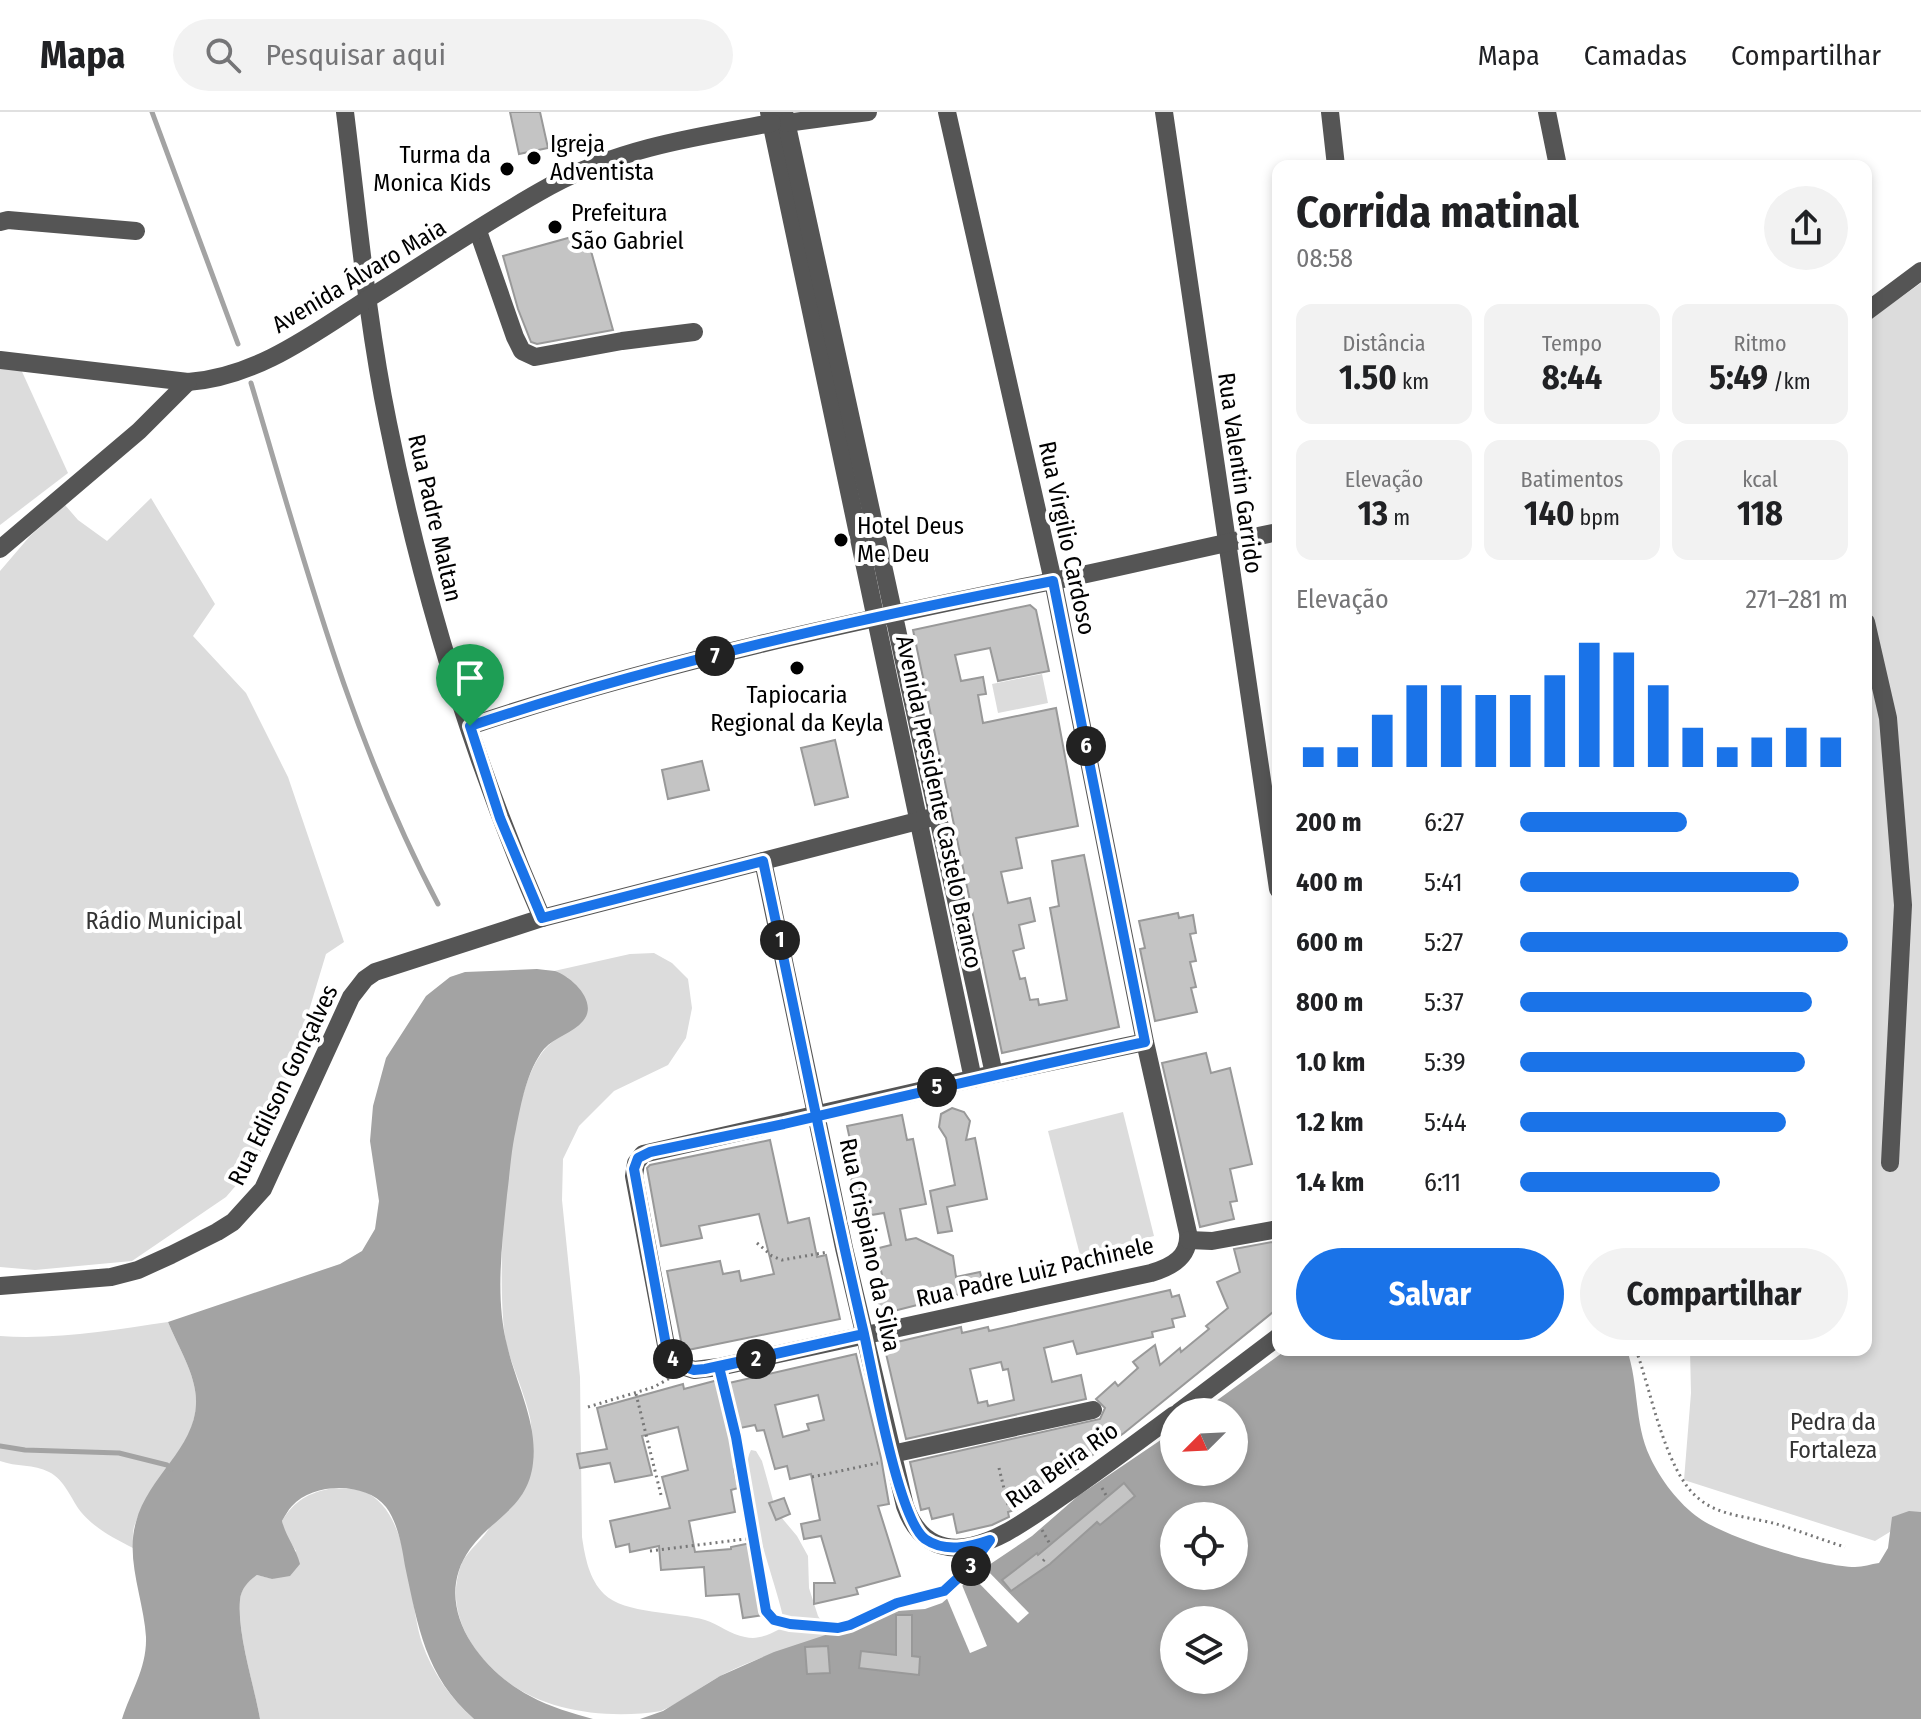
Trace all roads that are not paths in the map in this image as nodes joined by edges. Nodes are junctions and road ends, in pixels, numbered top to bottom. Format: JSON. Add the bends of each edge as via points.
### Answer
{"nodes":[{"id":1,"x":345,"y":112,"type":"edge"},
{"id":2,"x":868,"y":112,"type":"edge"},
{"id":3,"x":947,"y":112,"type":"edge"},
{"id":4,"x":1164,"y":112,"type":"edge"},
{"id":5,"x":1330,"y":112,"type":"edge"},
{"id":6,"x":1547,"y":112,"type":"edge"},
{"id":7,"x":778,"y":117,"type":"edge"},
{"id":8,"x":1335,"y":160,"type":"edge"},
{"id":9,"x":1557,"y":160,"type":"edge"},
{"id":10,"x":0,"y":222,"type":"edge"},
{"id":11,"x":136,"y":231,"type":"dead end"},
{"id":12,"x":478,"y":231,"type":"junction"},
{"id":13,"x":1921,"y":271,"type":"edge"},
{"id":14,"x":367,"y":299,"type":"junction"},
{"id":15,"x":1872,"y":308,"type":"edge"},
{"id":16,"x":694,"y":332,"type":"dead end"},
{"id":17,"x":0,"y":360,"type":"edge"},
{"id":18,"x":188,"y":382,"type":"junction"},
{"id":19,"x":1272,"y":533,"type":"edge"},
{"id":20,"x":1226,"y":543,"type":"junction"},
{"id":21,"x":0,"y":549,"type":"edge"},
{"id":22,"x":1053,"y":581,"type":"junction"},
{"id":23,"x":884,"y":615,"type":"junction"},
{"id":24,"x":1872,"y":648,"type":"edge"},
{"id":25,"x":470,"y":726,"type":"junction"},
{"id":26,"x":937,"y":816,"type":"junction"},
{"id":27,"x":918,"y":821,"type":"junction"},
{"id":28,"x":1272,"y":849,"type":"edge"},
{"id":29,"x":763,"y":861,"type":"junction"},
{"id":30,"x":542,"y":918,"type":"junction"},
{"id":31,"x":1145,"y":1042,"type":"junction"},
{"id":32,"x":994,"y":1074,"type":"junction"},
{"id":33,"x":973,"y":1079,"type":"junction"},
{"id":34,"x":817,"y":1115,"type":"junction"},
{"id":35,"x":1890,"y":1163,"type":"dead end"},
{"id":36,"x":1272,"y":1230,"type":"edge"},
{"id":37,"x":1186,"y":1248,"type":"junction"},
{"id":38,"x":0,"y":1286,"type":"edge"},
{"id":39,"x":864,"y":1334,"type":"junction"},
{"id":40,"x":1272,"y":1342,"type":"edge"},
{"id":41,"x":1197,"y":1398,"type":"edge"},
{"id":42,"x":1093,"y":1410,"type":"dead end"},
{"id":43,"x":1160,"y":1426,"type":"edge"},
{"id":44,"x":893,"y":1457,"type":"junction"},
{"id":45,"x":972,"y":1546,"type":"joint"}],
"edges":[{"from":1,"to":14,"type":"street","name":"Rua Padre Maltan"},
{"from":2,"to":7,"type":"street","name":"Avenida Álvaro Maia"},
{"from":3,"to":22,"type":"street","name":"Rua Virgilio Cardoso"},
{"from":4,"to":20,"type":"street","name":"Rua Valentin Garrido"},
{"from":5,"to":8,"type":"street"},
{"from":6,"to":9,"type":"street"},
{"from":7,"to":12,"type":"street","name":"Avenida Álvaro Maia","via":[[633,151],[553,185]]},
{"from":7,"to":23,"type":"street","name":"Avenida Presidente Castelo Branco"},
{"from":10,"to":11,"type":"street"},
{"from":12,"to":14,"type":"street","name":"Avenida Álvaro Maia"},
{"from":12,"to":16,"type":"street","via":[[515,337],[529,356]]},
{"from":13,"to":15,"type":"street"},
{"from":14,"to":18,"type":"street","name":"Avenida Álvaro Maia","via":[[295,346],[238,372]]},
{"from":14,"to":25,"type":"street","name":"Rua Padre Maltan","via":[[414,544]]},
{"from":17,"to":18,"type":"street","name":"Avenida Álvaro Maia"},
{"from":18,"to":21,"type":"street","via":[[139,431]]},
{"from":19,"to":20,"type":"street"},
{"from":20,"to":22,"type":"street"},
{"from":20,"to":28,"type":"street","name":"Rua Valentin Garrido"},
{"from":22,"to":23,"type":"street"},
{"from":22,"to":31,"type":"street","name":"Rua Virgilio Cardoso"},
{"from":23,"to":25,"type":"street","via":[[661,669]]},
{"from":23,"to":26,"type":"street","name":"Avenida Presidente Castelo Branco"},
{"from":23,"to":27,"type":"street","name":"Avenida Presidente Castelo Branco"},
{"from":24,"to":35,"type":"street","via":[[1888,718],[1903,905]]},
{"from":25,"to":30,"type":"street","name":"Rua Padre Maltan","via":[[500,818]]},
{"from":26,"to":27,"type":"street","name":"Rua Edilson Gonçalves"},
{"from":26,"to":32,"type":"street","name":"Avenida Presidente Castelo Branco"},
{"from":27,"to":29,"type":"street","name":"Rua Edilson Gonçalves"},
{"from":27,"to":33,"type":"street","name":"Avenida Presidente Castelo Branco"},
{"from":29,"to":30,"type":"street","name":"Rua Edilson Gonçalves"},
{"from":29,"to":34,"type":"street","name":"Rua Crispiano da Silva"},
{"from":30,"to":38,"type":"street","name":"Rua Edilson Gonçalves","via":[[388,966],[365,979],[351,997],[263,1189],[233,1222],[124,1274]]},
{"from":31,"to":32,"type":"street"},
{"from":31,"to":37,"type":"street","name":"Rua Virgilio Cardoso"},
{"from":32,"to":33,"type":"street"},
{"from":33,"to":34,"type":"street"},
{"from":34,"to":39,"type":"street","name":"Rua Crispiano da Silva"},
{"from":34,"to":39,"type":"street","name":"Rua Padre Luiz Pachinele","via":[[638,1158],[634,1176],[666,1345],[676,1364],[694,1370]]},
{"from":36,"to":37,"type":"street"},
{"from":37,"to":39,"type":"street","name":"Rua Padre Luiz Pachinele","via":[[1174,1264],[1151,1273]]},
{"from":39,"to":44,"type":"street","name":"Rua Crispiano da Silva"},
{"from":40,"to":41,"type":"street","name":"Rua Beira Rio"},
{"from":42,"to":44,"type":"street"},
{"from":43,"to":45,"type":"street","name":"Rua Beira Rio","via":[[1013,1528]]},
{"from":44,"to":45,"type":"street","name":"Rua Crispiano da Silva","via":[[908,1515],[921,1535],[954,1548]]}]}
